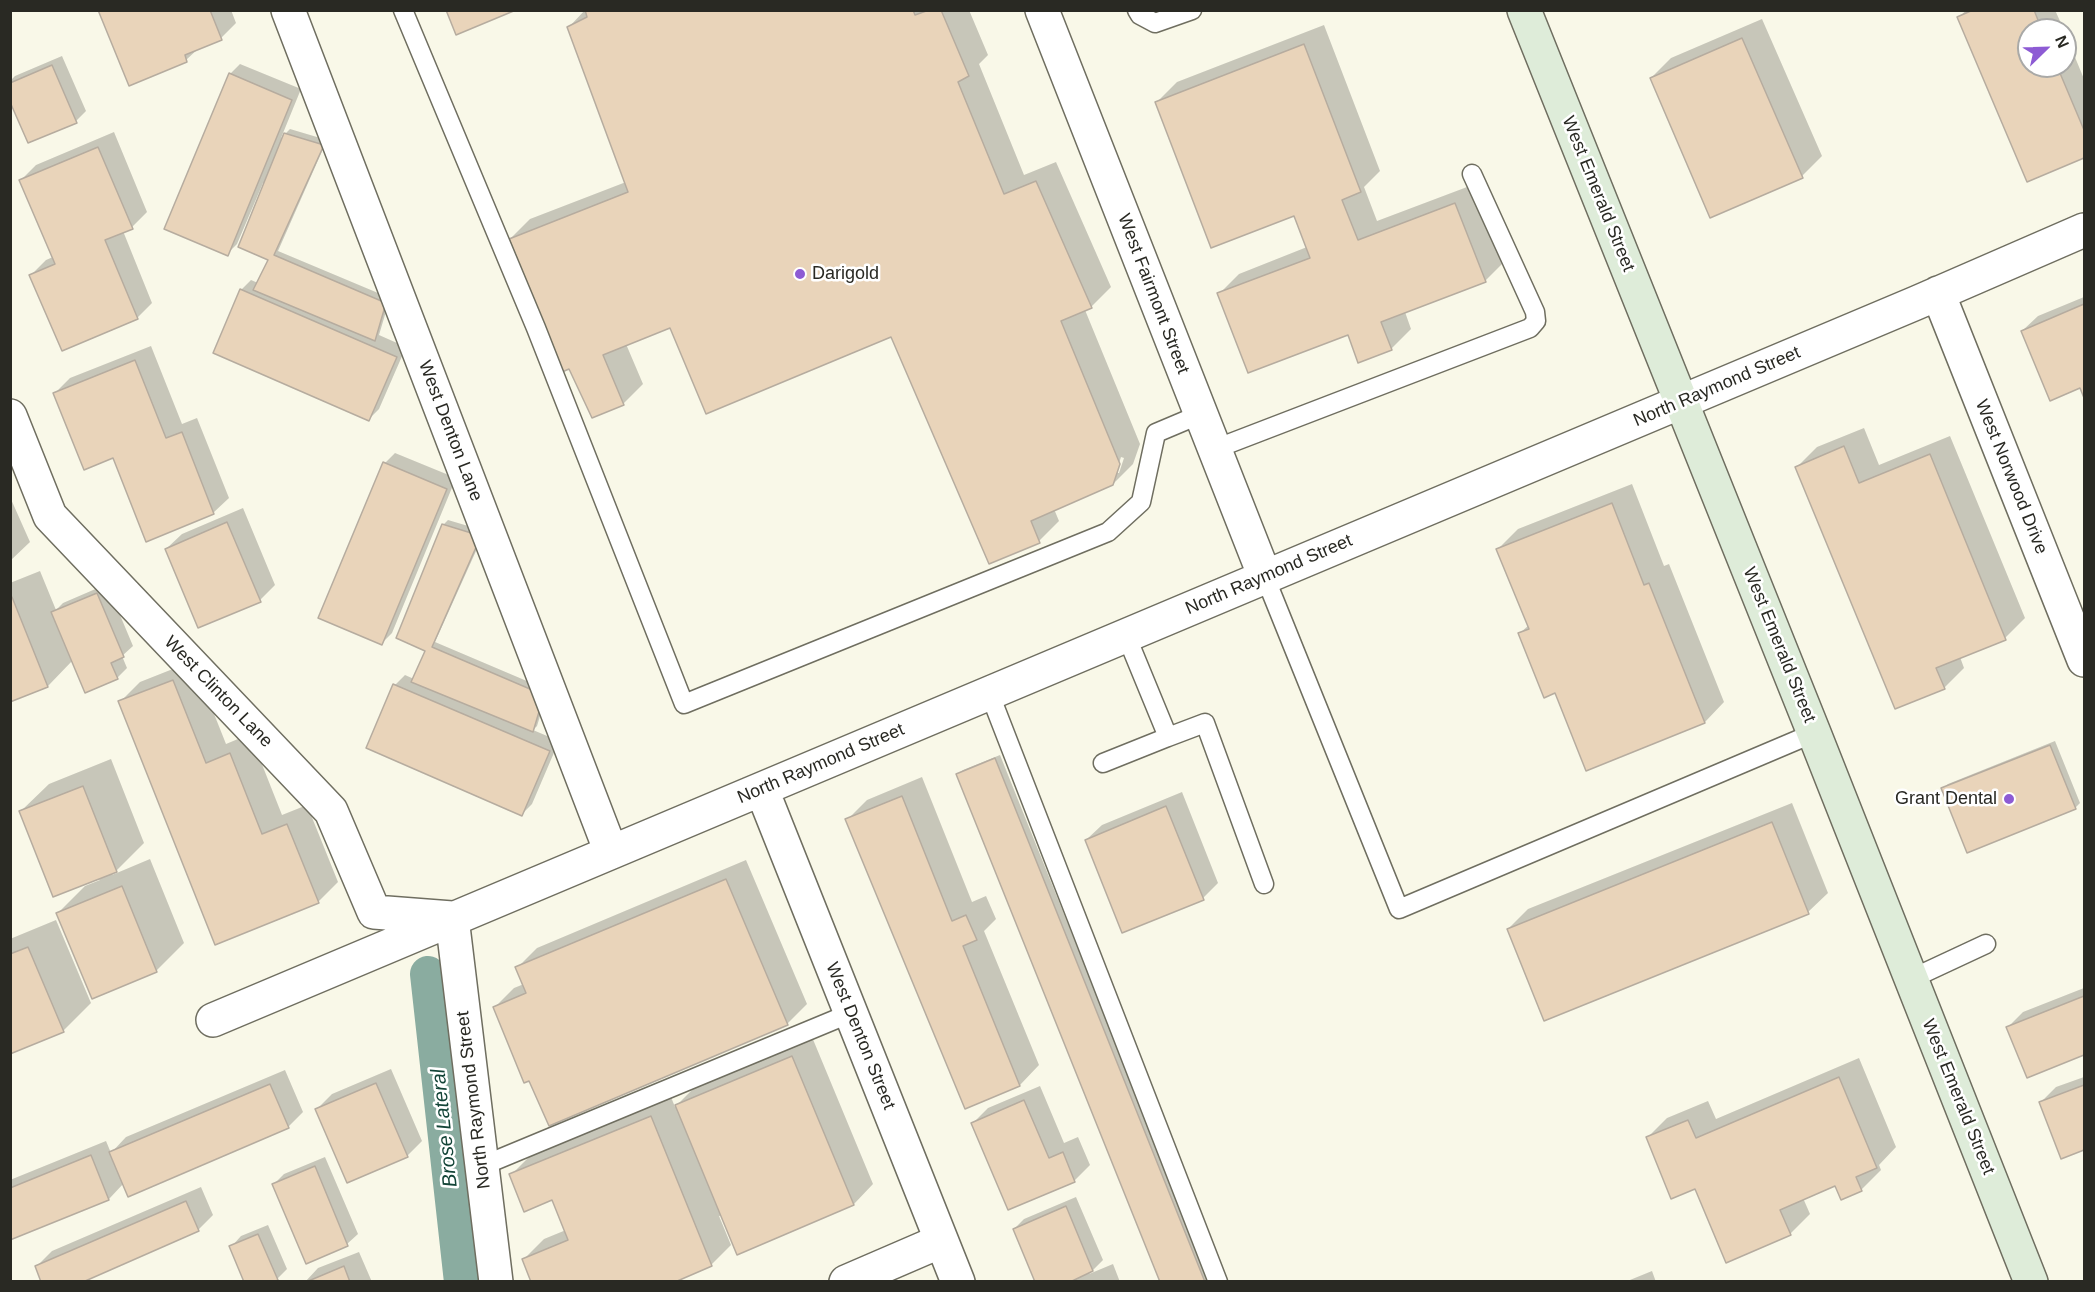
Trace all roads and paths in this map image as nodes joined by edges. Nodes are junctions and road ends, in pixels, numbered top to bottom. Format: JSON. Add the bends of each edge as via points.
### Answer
{"nodes":[{"id":1,"x":288,"y":10,"type":"edge"},
{"id":2,"x":403,"y":10,"type":"edge"},
{"id":3,"x":1137,"y":10,"type":"edge"},
{"id":4,"x":1192,"y":10,"type":"edge"},
{"id":5,"x":1524,"y":10,"type":"edge"},
{"id":6,"x":1050,"y":13,"type":"edge"},
{"id":7,"x":1472,"y":174,"type":"dead end"},
{"id":8,"x":2085,"y":230,"type":"edge"},
{"id":9,"x":1938,"y":293,"type":"junction"},
{"id":10,"x":1681,"y":401,"type":"junction"},
{"id":11,"x":1201,"y":414,"type":"junction"},
{"id":12,"x":10,"y":416,"type":"edge"},
{"id":13,"x":1215,"y":449,"type":"junction"},
{"id":14,"x":1265,"y":577,"type":"junction"},
{"id":15,"x":1126,"y":635,"type":"junction"},
{"id":16,"x":2085,"y":660,"type":"edge"},
{"id":17,"x":989,"y":692,"type":"junction"},
{"id":18,"x":1814,"y":733,"type":"junction"},
{"id":19,"x":1168,"y":737,"type":"junction"},
{"id":20,"x":1103,"y":763,"type":"dead end"},
{"id":21,"x":762,"y":790,"type":"junction"},
{"id":22,"x":611,"y":852,"type":"junction"},
{"id":23,"x":1264,"y":884,"type":"dead end"},
{"id":24,"x":452,"y":918,"type":"junction"},
{"id":25,"x":1986,"y":945,"type":"dead end"},
{"id":26,"x":1911,"y":979,"type":"junction"},
{"id":27,"x":851,"y":1012,"type":"junction"},
{"id":28,"x":213,"y":1020,"type":"dead end"},
{"id":29,"x":482,"y":1166,"type":"junction"},
{"id":30,"x":941,"y":1241,"type":"junction"},
{"id":31,"x":496,"y":1281,"type":"edge"},
{"id":32,"x":846,"y":1281,"type":"edge"},
{"id":33,"x":958,"y":1281,"type":"edge"},
{"id":34,"x":1218,"y":1281,"type":"edge"},
{"id":35,"x":2031,"y":1281,"type":"edge"}],
"edges":[{"from":1,"to":22,"type":"street","name":"West Denton Lane"},
{"from":2,"to":11,"type":"lane","via":[[536,328],[684,704],[1108,532],[1141,502],[1156,433]]},
{"from":3,"to":4,"type":"lane","via":[[1155,23]]},
{"from":5,"to":10,"type":"main road","name":"West Emerald Street"},
{"from":6,"to":11,"type":"street","name":"West Fairmont Street"},
{"from":7,"to":13,"type":"lane","via":[[1535,312],[1536,321],[1530,328]]},
{"from":8,"to":9,"type":"street","name":"North Raymond Street"},
{"from":9,"to":10,"type":"street","name":"North Raymond Street"},
{"from":9,"to":16,"type":"street","name":"West Norwood Drive"},
{"from":10,"to":14,"type":"street","name":"North Raymond Street"},
{"from":10,"to":18,"type":"main road","name":"West Emerald Street"},
{"from":11,"to":13,"type":"street","name":"West Fairmont Street"},
{"from":12,"to":24,"type":"street","name":"West Clinton Lane","via":[[50,516],[331,811],[374,912]]},
{"from":13,"to":14,"type":"street","name":"West Fairmont Street"},
{"from":14,"to":15,"type":"street","name":"North Raymond Street"},
{"from":14,"to":18,"type":"lane","via":[[1399,909]]},
{"from":15,"to":17,"type":"street","name":"North Raymond Street"},
{"from":15,"to":19,"type":"lane"},
{"from":17,"to":21,"type":"street","name":"North Raymond Street"},
{"from":17,"to":34,"type":"lane"},
{"from":18,"to":26,"type":"main road","name":"West Emerald Street"},
{"from":19,"to":20,"type":"lane"},
{"from":19,"to":23,"type":"lane","via":[[1205,723]]},
{"from":21,"to":22,"type":"street","name":"North Raymond Street"},
{"from":21,"to":27,"type":"street","name":"West Denton Street"},
{"from":22,"to":24,"type":"street","name":"North Raymond Street"},
{"from":24,"to":28,"type":"street","name":"North Raymond Street"},
{"from":24,"to":29,"type":"street","name":"North Raymond Street"},
{"from":25,"to":26,"type":"lane"},
{"from":26,"to":35,"type":"main road","name":"West Emerald Street"},
{"from":27,"to":29,"type":"lane"},
{"from":27,"to":30,"type":"street","name":"West Denton Street"},
{"from":29,"to":31,"type":"street","name":"North Raymond Street"},
{"from":30,"to":32,"type":"street"},
{"from":30,"to":33,"type":"street","name":"West Denton Street"}]}
